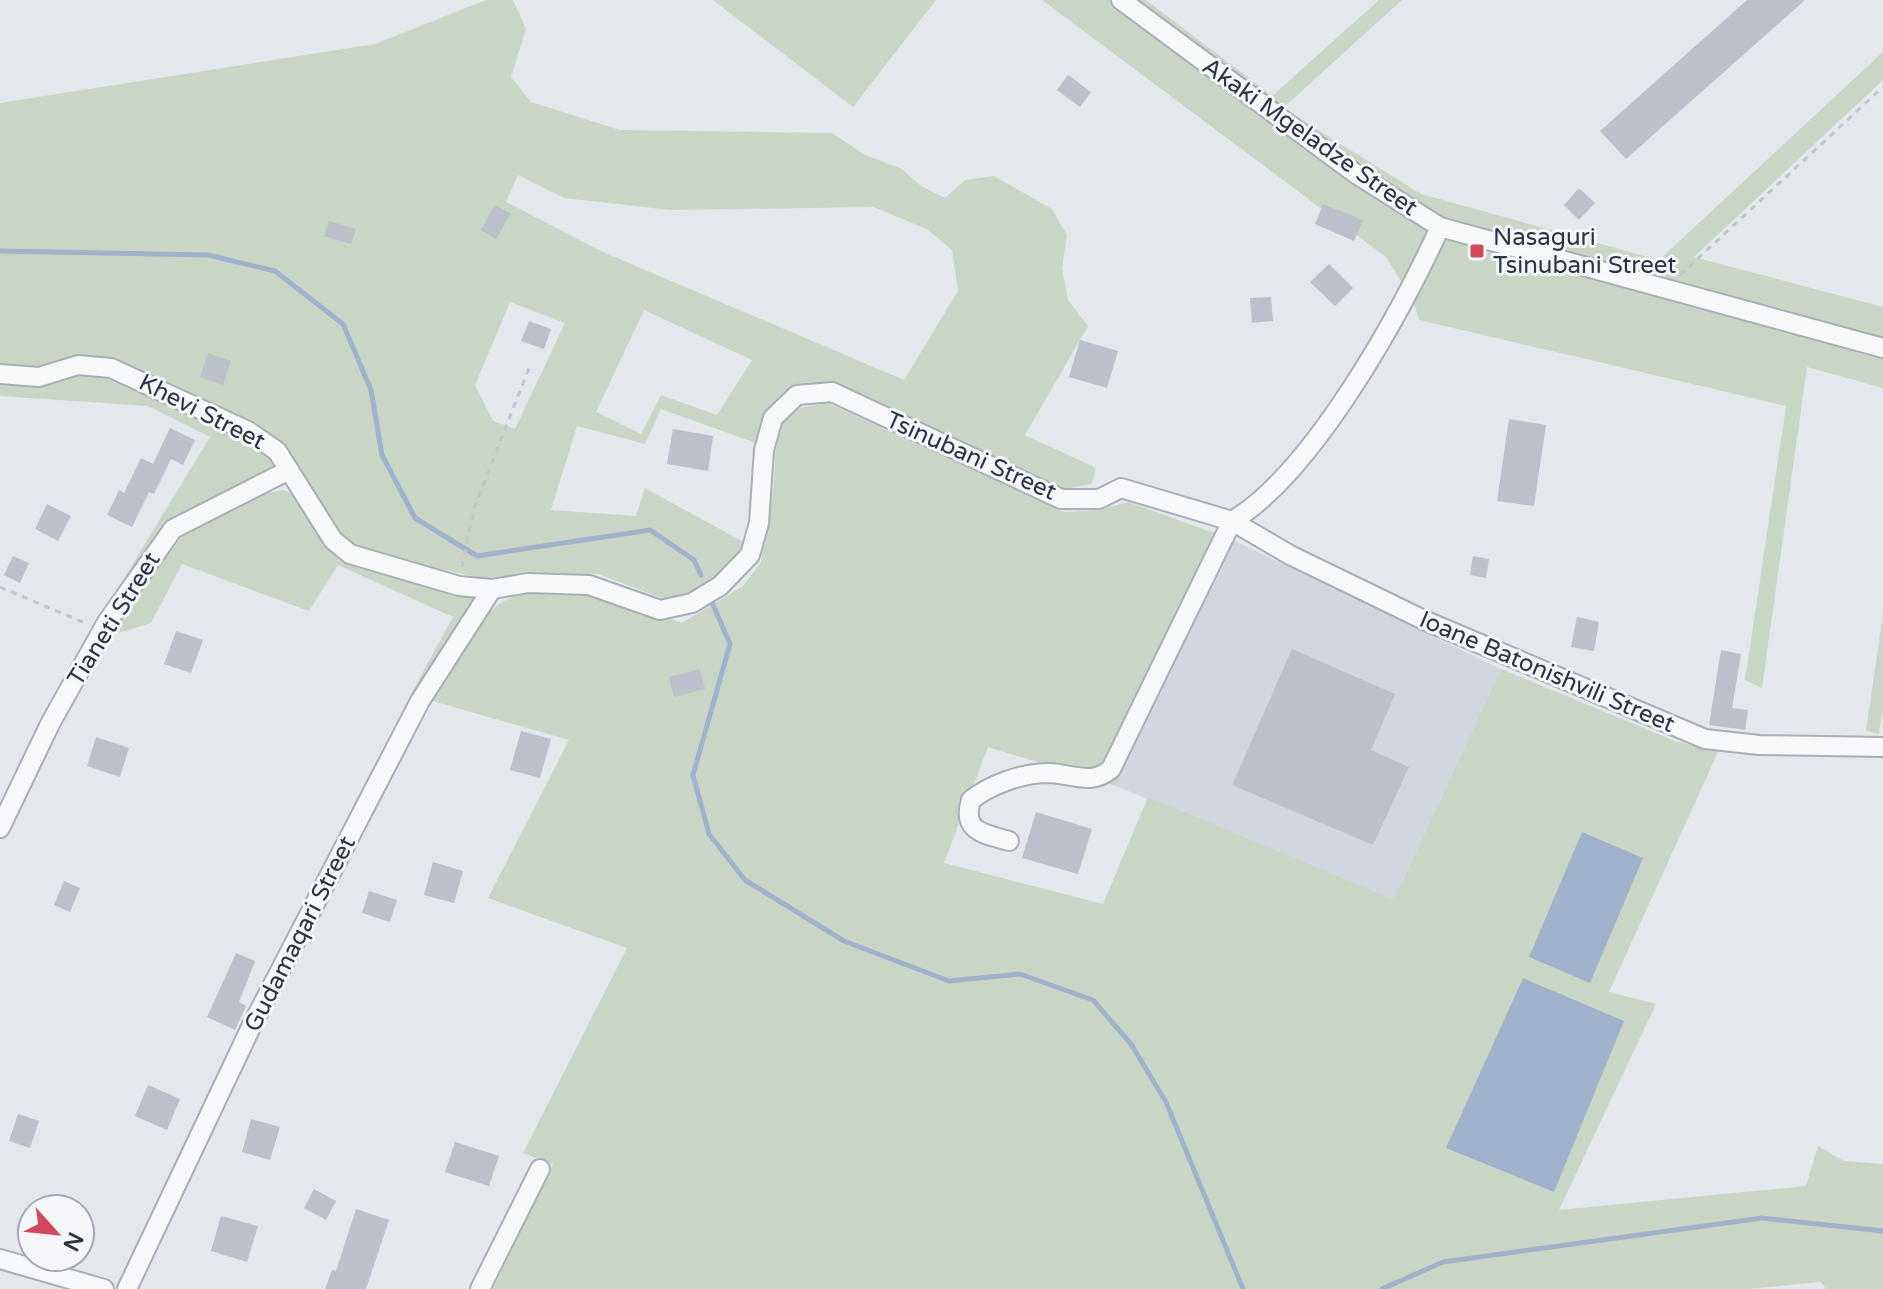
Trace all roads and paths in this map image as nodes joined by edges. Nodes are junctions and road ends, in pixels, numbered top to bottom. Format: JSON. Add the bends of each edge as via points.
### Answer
{"nodes":[{"id":1,"x":1121,"y":0,"type":"edge"},
{"id":2,"x":1883,"y":87,"type":"edge"},
{"id":3,"x":1440,"y":227,"type":"junction"},
{"id":4,"x":1667,"y":287,"type":"junction"},
{"id":5,"x":1883,"y":348,"type":"edge"},
{"id":6,"x":531,"y":363,"type":"dead end"},
{"id":7,"x":0,"y":374,"type":"edge"},
{"id":8,"x":289,"y":470,"type":"junction"},
{"id":9,"x":1232,"y":521,"type":"junction"},
{"id":10,"x":459,"y":586,"type":"junction"},
{"id":11,"x":0,"y":587,"type":"edge"},
{"id":12,"x":492,"y":589,"type":"junction"},
{"id":13,"x":103,"y":630,"type":"junction"},
{"id":14,"x":1883,"y":747,"type":"edge"},
{"id":15,"x":0,"y":828,"type":"edge"},
{"id":16,"x":1009,"y":841,"type":"dead end"},
{"id":17,"x":540,"y":1169,"type":"dead end"},
{"id":18,"x":0,"y":1259,"type":"edge"},
{"id":19,"x":104,"y":1289,"type":"edge"},
{"id":20,"x":127,"y":1289,"type":"edge"},
{"id":21,"x":480,"y":1289,"type":"edge"}],
"edges":[{"from":1,"to":3,"type":"street","name":"Akaki Mgeladze Street","via":[[1356,174]]},
{"from":2,"to":4,"type":"path"},
{"from":3,"to":4,"type":"street","name":"Akaki Mgeladze Street"},
{"from":3,"to":9,"type":"street","via":[[1413,287],[1310,445],[1251,510]]},
{"from":4,"to":5,"type":"street","name":"Akaki Mgeladze Street"},
{"from":6,"to":10,"type":"path","via":[[474,508]]},
{"from":7,"to":8,"type":"street","name":"Khevi Street","via":[[39,377],[78,365],[111,368],[248,431],[277,451]]},
{"from":8,"to":10,"type":"street","name":"Khevi Street","via":[[333,540],[350,554]]},
{"from":8,"to":13,"type":"street","name":"Tianeti Street","via":[[173,529]]},
{"from":9,"to":12,"type":"street","name":"Tsinubani Street","via":[[1121,488],[1099,499],[1061,499],[832,392],[797,395],[773,418],[750,555],[720,586],[692,603],[660,610],[589,585],[528,583]]},
{"from":9,"to":14,"type":"street","name":"Ioane Batonishvili Street","via":[[1426,621],[1705,739]]},
{"from":9,"to":16,"type":"street","via":[[1111,769],[1102,777],[1083,779],[1032,775],[971,800],[971,825]]},
{"from":10,"to":12,"type":"street","name":"Khevi Street"},
{"from":11,"to":13,"type":"path"},
{"from":12,"to":20,"type":"street","name":"Gudamaqari Street","via":[[420,701],[252,1025]]},
{"from":13,"to":15,"type":"street","name":"Tianeti Street"},
{"from":17,"to":21,"type":"street"},
{"from":18,"to":19,"type":"street"}]}
